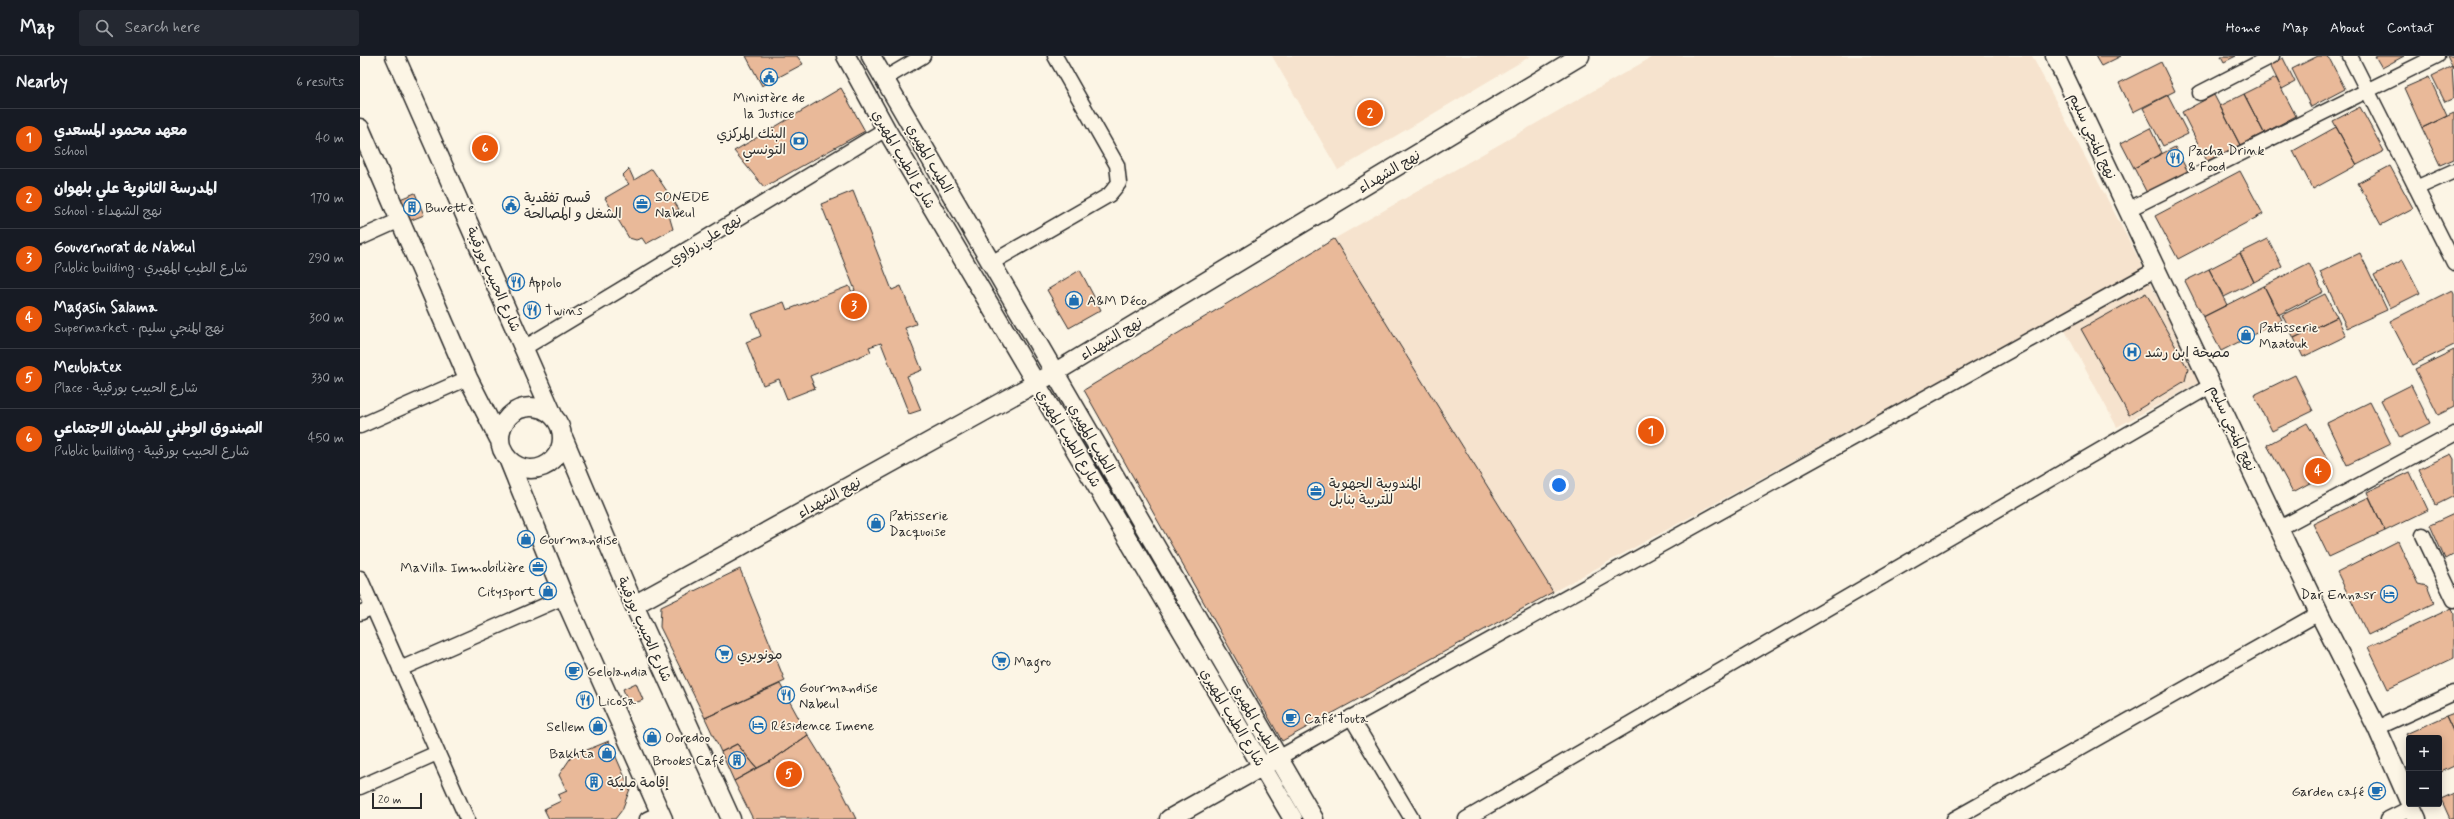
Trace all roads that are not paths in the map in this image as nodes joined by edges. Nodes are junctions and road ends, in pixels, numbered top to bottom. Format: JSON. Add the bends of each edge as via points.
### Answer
{"nodes":[{"id":1,"x":395,"y":56,"type":"edge"},
{"id":2,"x":846,"y":56,"type":"edge"},
{"id":3,"x":871,"y":56,"type":"edge"},
{"id":4,"x":923,"y":56,"type":"edge"},
{"id":5,"x":1056,"y":56,"type":"edge"},
{"id":6,"x":1580,"y":56,"type":"edge"},
{"id":7,"x":2055,"y":56,"type":"edge"},
{"id":8,"x":2272,"y":56,"type":"edge"},
{"id":9,"x":2350,"y":56,"type":"edge"},
{"id":10,"x":2437,"y":56,"type":"edge"},
{"id":11,"x":884,"y":79,"type":"junction"},
{"id":12,"x":2369,"y":90,"type":"junction"},
{"id":13,"x":2200,"y":93,"type":"dead end"},
{"id":14,"x":360,"y":128,"type":"edge"},
{"id":15,"x":886,"y":129,"type":"junction"},
{"id":16,"x":2454,"y":171,"type":"edge"},
{"id":17,"x":2416,"y":188,"type":"junction"},
{"id":18,"x":2127,"y":210,"type":"junction"},
{"id":19,"x":400,"y":220,"type":"junction"},
{"id":20,"x":360,"y":238,"type":"edge"},
{"id":21,"x":991,"y":263,"type":"junction"},
{"id":22,"x":2454,"y":263,"type":"edge"},
{"id":23,"x":2155,"y":270,"type":"junction"},
{"id":24,"x":524,"y":348,"type":"junction"},
{"id":25,"x":1054,"y":373,"type":"junction"},
{"id":26,"x":468,"y":378,"type":"junction"},
{"id":27,"x":1036,"y":382,"type":"junction"},
{"id":28,"x":2212,"y":385,"type":"junction"},
{"id":29,"x":554,"y":415,"type":"junction"},
{"id":30,"x":360,"y":426,"type":"edge"},
{"id":31,"x":2454,"y":434,"type":"edge"},
{"id":32,"x":563,"y":437,"type":"junction"},
{"id":33,"x":499,"y":439,"type":"junction"},
{"id":34,"x":510,"y":461,"type":"junction"},
{"id":35,"x":2280,"y":528,"type":"junction"},
{"id":36,"x":2423,"y":535,"type":"dead end"},
{"id":37,"x":2448,"y":573,"type":"edge"},
{"id":38,"x":360,"y":578,"type":"edge"},
{"id":39,"x":564,"y":597,"type":"junction"},
{"id":40,"x":2454,"y":600,"type":"edge"},
{"id":41,"x":634,"y":605,"type":"junction"},
{"id":42,"x":373,"y":608,"type":"junction"},
{"id":43,"x":360,"y":613,"type":"edge"},
{"id":44,"x":2319,"y":613,"type":"junction"},
{"id":45,"x":400,"y":669,"type":"junction"},
{"id":46,"x":2454,"y":693,"type":"edge"},
{"id":47,"x":1351,"y":717,"type":"junction"},
{"id":48,"x":2377,"y":728,"type":"junction"},
{"id":49,"x":437,"y":753,"type":"junction"},
{"id":50,"x":1270,"y":762,"type":"junction"},
{"id":51,"x":360,"y":787,"type":"edge"},
{"id":52,"x":2412,"y":808,"type":"edge"},
{"id":53,"x":657,"y":817,"type":"edge"},
{"id":54,"x":467,"y":819,"type":"edge"},
{"id":55,"x":731,"y":819,"type":"edge"},
{"id":56,"x":1169,"y":819,"type":"edge"},
{"id":57,"x":1294,"y":819,"type":"edge"},
{"id":58,"x":1314,"y":819,"type":"edge"},
{"id":59,"x":1412,"y":819,"type":"edge"},
{"id":60,"x":1466,"y":819,"type":"edge"},
{"id":61,"x":1954,"y":819,"type":"edge"},
{"id":62,"x":2388,"y":819,"type":"edge"}],
"edges":[{"from":1,"to":24,"type":"street","name":"شارع الحبيب بورقيبة"},
{"from":2,"to":15,"type":"street","name":"شارع الطيب المهيري"},
{"from":3,"to":11,"type":"street","name":"الطيب المهيري"},
{"from":4,"to":11,"type":"street"},
{"from":5,"to":21,"type":"street","via":[[1117,164],[1119,183],[1109,195]]},
{"from":6,"to":25,"type":"street","name":"نهج الشهداء"},
{"from":7,"to":18,"type":"street","name":"نهج المنجي سليم"},
{"from":8,"to":13,"type":"street"},
{"from":9,"to":12,"type":"street"},
{"from":10,"to":12,"type":"street"},
{"from":11,"to":21,"type":"street","name":"الطيب المهيري"},
{"from":12,"to":17,"type":"street"},
{"from":12,"to":18,"type":"street"},
{"from":14,"to":19,"type":"street"},
{"from":15,"to":24,"type":"street","name":"نهج علي زواوي"},
{"from":15,"to":27,"type":"street","name":"شارع الطيب المهيري"},
{"from":16,"to":17,"type":"street"},
{"from":17,"to":22,"type":"street"},
{"from":18,"to":23,"type":"street","name":"نهج المنجي سليم"},
{"from":19,"to":20,"type":"street"},
{"from":19,"to":26,"type":"street"},
{"from":21,"to":25,"type":"street","name":"الطيب المهيري"},
{"from":23,"to":28,"type":"street","name":"نهج المنجي سليم"},
{"from":23,"to":47,"type":"street"},
{"from":24,"to":29,"type":"street","name":"شارع الحبيب بورقيبة"},
{"from":25,"to":27,"type":"street","name":"نهج الشهداء"},
{"from":25,"to":50,"type":"street","name":"الطيب المهيري"},
{"from":26,"to":30,"type":"street"},
{"from":26,"to":33,"type":"street"},
{"from":27,"to":41,"type":"street","name":"نهج الشهداء"},
{"from":27,"to":50,"type":"street","name":"شارع الطيب المهيري"},
{"from":28,"to":35,"type":"street","name":"نهج المنجي سليم"},
{"from":28,"to":60,"type":"street"},
{"from":29,"to":32,"type":"street","via":[[561,425]]},
{"from":29,"to":33,"type":"street","via":[[543,408],[531,406],[518,409],[508,416]]},
{"from":31,"to":35,"type":"street"},
{"from":32,"to":34,"type":"street","via":[[561,450],[555,460],[544,467],[532,470],[520,468]]},
{"from":32,"to":41,"type":"street","name":"شارع الحبيب بورقيبة"},
{"from":33,"to":34,"type":"street","via":[[502,451]]},
{"from":34,"to":39,"type":"street"},
{"from":35,"to":44,"type":"street","name":"نهج المنجي سليم"},
{"from":36,"to":37,"type":"street"},
{"from":37,"to":40,"type":"street"},
{"from":38,"to":42,"type":"street"},
{"from":39,"to":45,"type":"street"},
{"from":39,"to":53,"type":"street"},
{"from":41,"to":55,"type":"street","name":"شارع الحبيب بورقيبة"},
{"from":42,"to":43,"type":"street"},
{"from":42,"to":45,"type":"street"},
{"from":44,"to":48,"type":"street","name":"نهج المنجي سليم"},
{"from":44,"to":61,"type":"street"},
{"from":45,"to":49,"type":"street"},
{"from":46,"to":48,"type":"street"},
{"from":47,"to":50,"type":"street"},
{"from":47,"to":59,"type":"street"},
{"from":48,"to":52,"type":"street","name":"نهج المنجي سليم"},
{"from":49,"to":51,"type":"street"},
{"from":49,"to":54,"type":"street"},
{"from":50,"to":56,"type":"street"},
{"from":50,"to":57,"type":"street","name":"شارع الطيب المهيري"},
{"from":50,"to":58,"type":"street","name":"الطيب المهيري"},
{"from":52,"to":62,"type":"street"}]}
